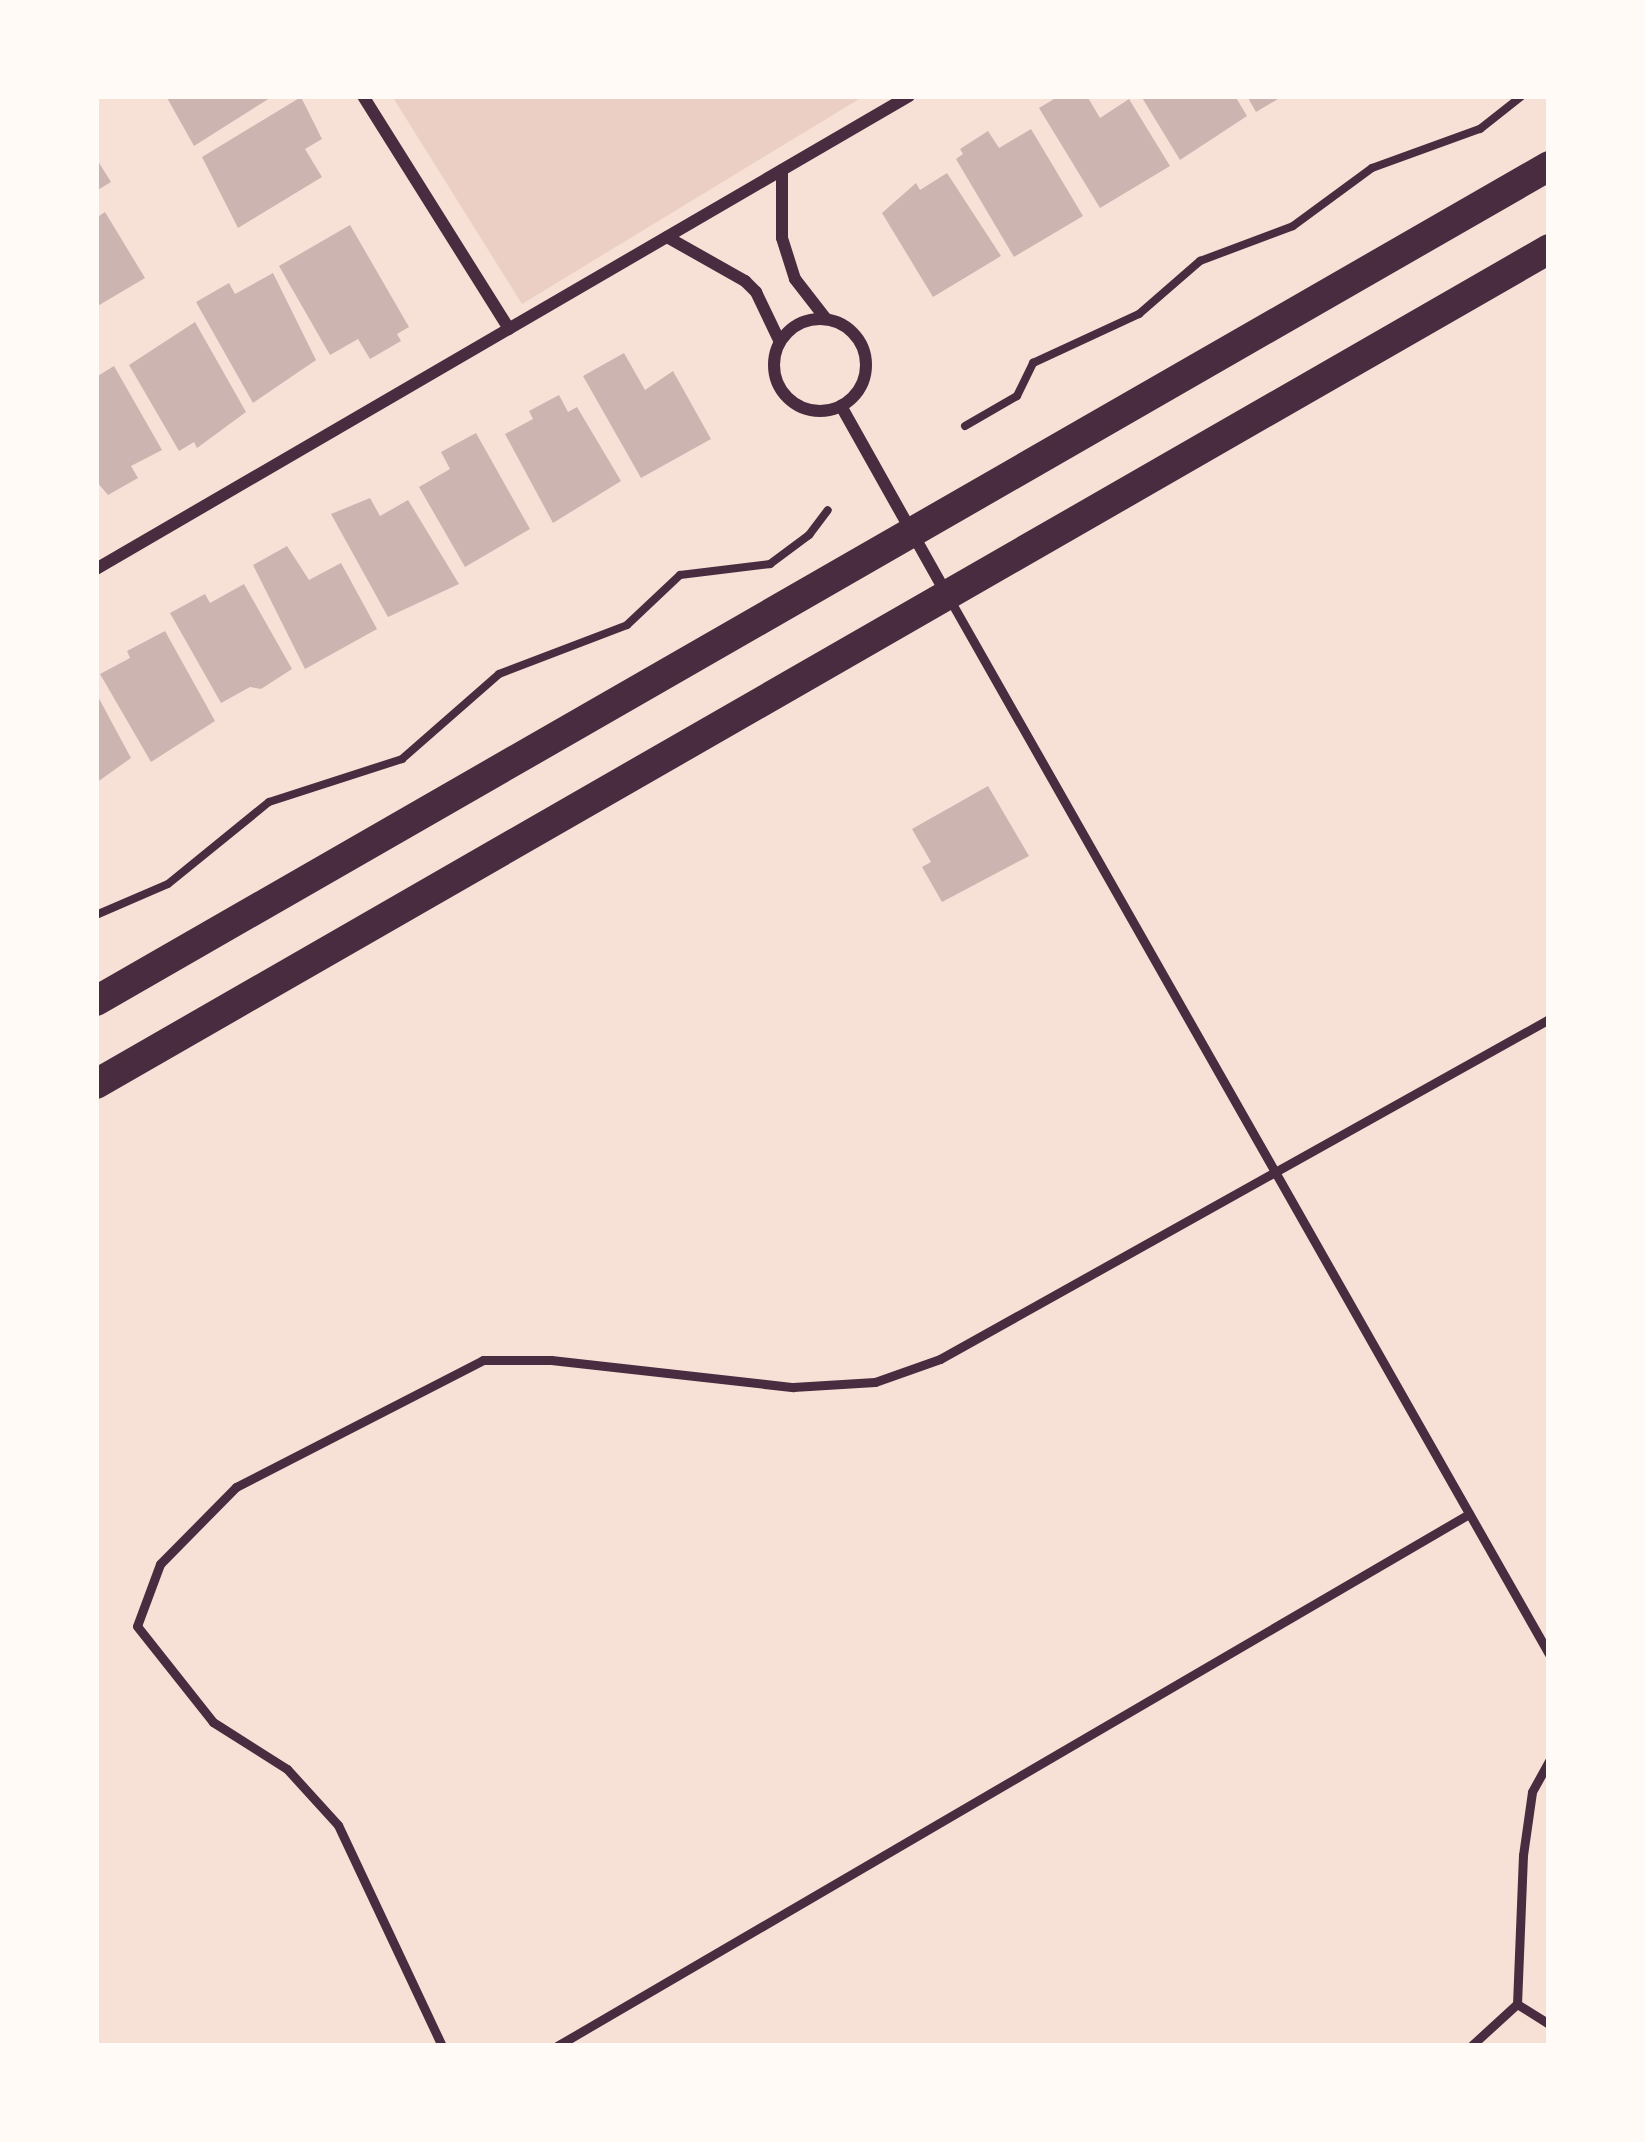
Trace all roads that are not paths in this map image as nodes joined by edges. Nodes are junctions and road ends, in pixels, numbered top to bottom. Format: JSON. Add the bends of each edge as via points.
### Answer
{"nodes":[{"id":1,"x":363,"y":96,"type":"edge"},
{"id":2,"x":909,"y":96,"type":"edge"},
{"id":3,"x":1549,"y":166,"type":"edge"},
{"id":4,"x":782,"y":170,"type":"junction"},
{"id":5,"x":667,"y":237,"type":"junction"},
{"id":6,"x":1549,"y":249,"type":"edge"},
{"id":7,"x":826,"y":319,"type":"junction"},
{"id":8,"x":509,"y":328,"type":"junction"},
{"id":9,"x":780,"y":342,"type":"junction"},
{"id":10,"x":841,"y":406,"type":"junction"},
{"id":11,"x":911,"y":532,"type":"junction"},
{"id":12,"x":96,"y":569,"type":"edge"},
{"id":13,"x":946,"y":594,"type":"junction"},
{"id":14,"x":96,"y":1001,"type":"edge"},
{"id":15,"x":1549,"y":1019,"type":"edge"},
{"id":16,"x":96,"y":1084,"type":"edge"},
{"id":17,"x":1275,"y":1171,"type":"junction"},
{"id":18,"x":1469,"y":1514,"type":"junction"},
{"id":19,"x":1549,"y":1654,"type":"edge"},
{"id":20,"x":1549,"y":1761,"type":"edge"},
{"id":21,"x":1517,"y":2003,"type":"junction"},
{"id":22,"x":1549,"y":2024,"type":"edge"},
{"id":23,"x":442,"y":2046,"type":"edge"},
{"id":24,"x":557,"y":2046,"type":"edge"},
{"id":25,"x":1471,"y":2046,"type":"edge"}],
"edges":[{"from":1,"to":8,"type":"street"},
{"from":2,"to":4,"type":"street"},
{"from":3,"to":11,"type":"main road"},
{"from":4,"to":5,"type":"street"},
{"from":4,"to":7,"type":"street","via":[[782,238],[795,279]]},
{"from":5,"to":8,"type":"street"},
{"from":5,"to":9,"type":"street","via":[[745,281]]},
{"from":6,"to":13,"type":"main road"},
{"from":7,"to":9,"type":"street","via":[[799,324]]},
{"from":7,"to":10,"type":"street","via":[[847,328],[863,350],[861,386]]},
{"from":8,"to":12,"type":"street"},
{"from":9,"to":10,"type":"street","via":[[774,371],[781,390],[811,410]]},
{"from":10,"to":11,"type":"street"},
{"from":11,"to":13,"type":"street"},
{"from":11,"to":14,"type":"main road"},
{"from":13,"to":16,"type":"main road"},
{"from":13,"to":17,"type":"lane"},
{"from":15,"to":17,"type":"lane"},
{"from":17,"to":18,"type":"lane"},
{"from":17,"to":23,"type":"lane","via":[[940,1360],[875,1382],[793,1387],[483,1360],[236,1487],[160,1564],[137,1626],[214,1722],[287,1769],[338,1825]]},
{"from":18,"to":19,"type":"lane"},
{"from":18,"to":24,"type":"lane"},
{"from":20,"to":21,"type":"lane","via":[[1532,1792],[1522,1855]]},
{"from":21,"to":22,"type":"lane"},
{"from":21,"to":25,"type":"lane"}]}
